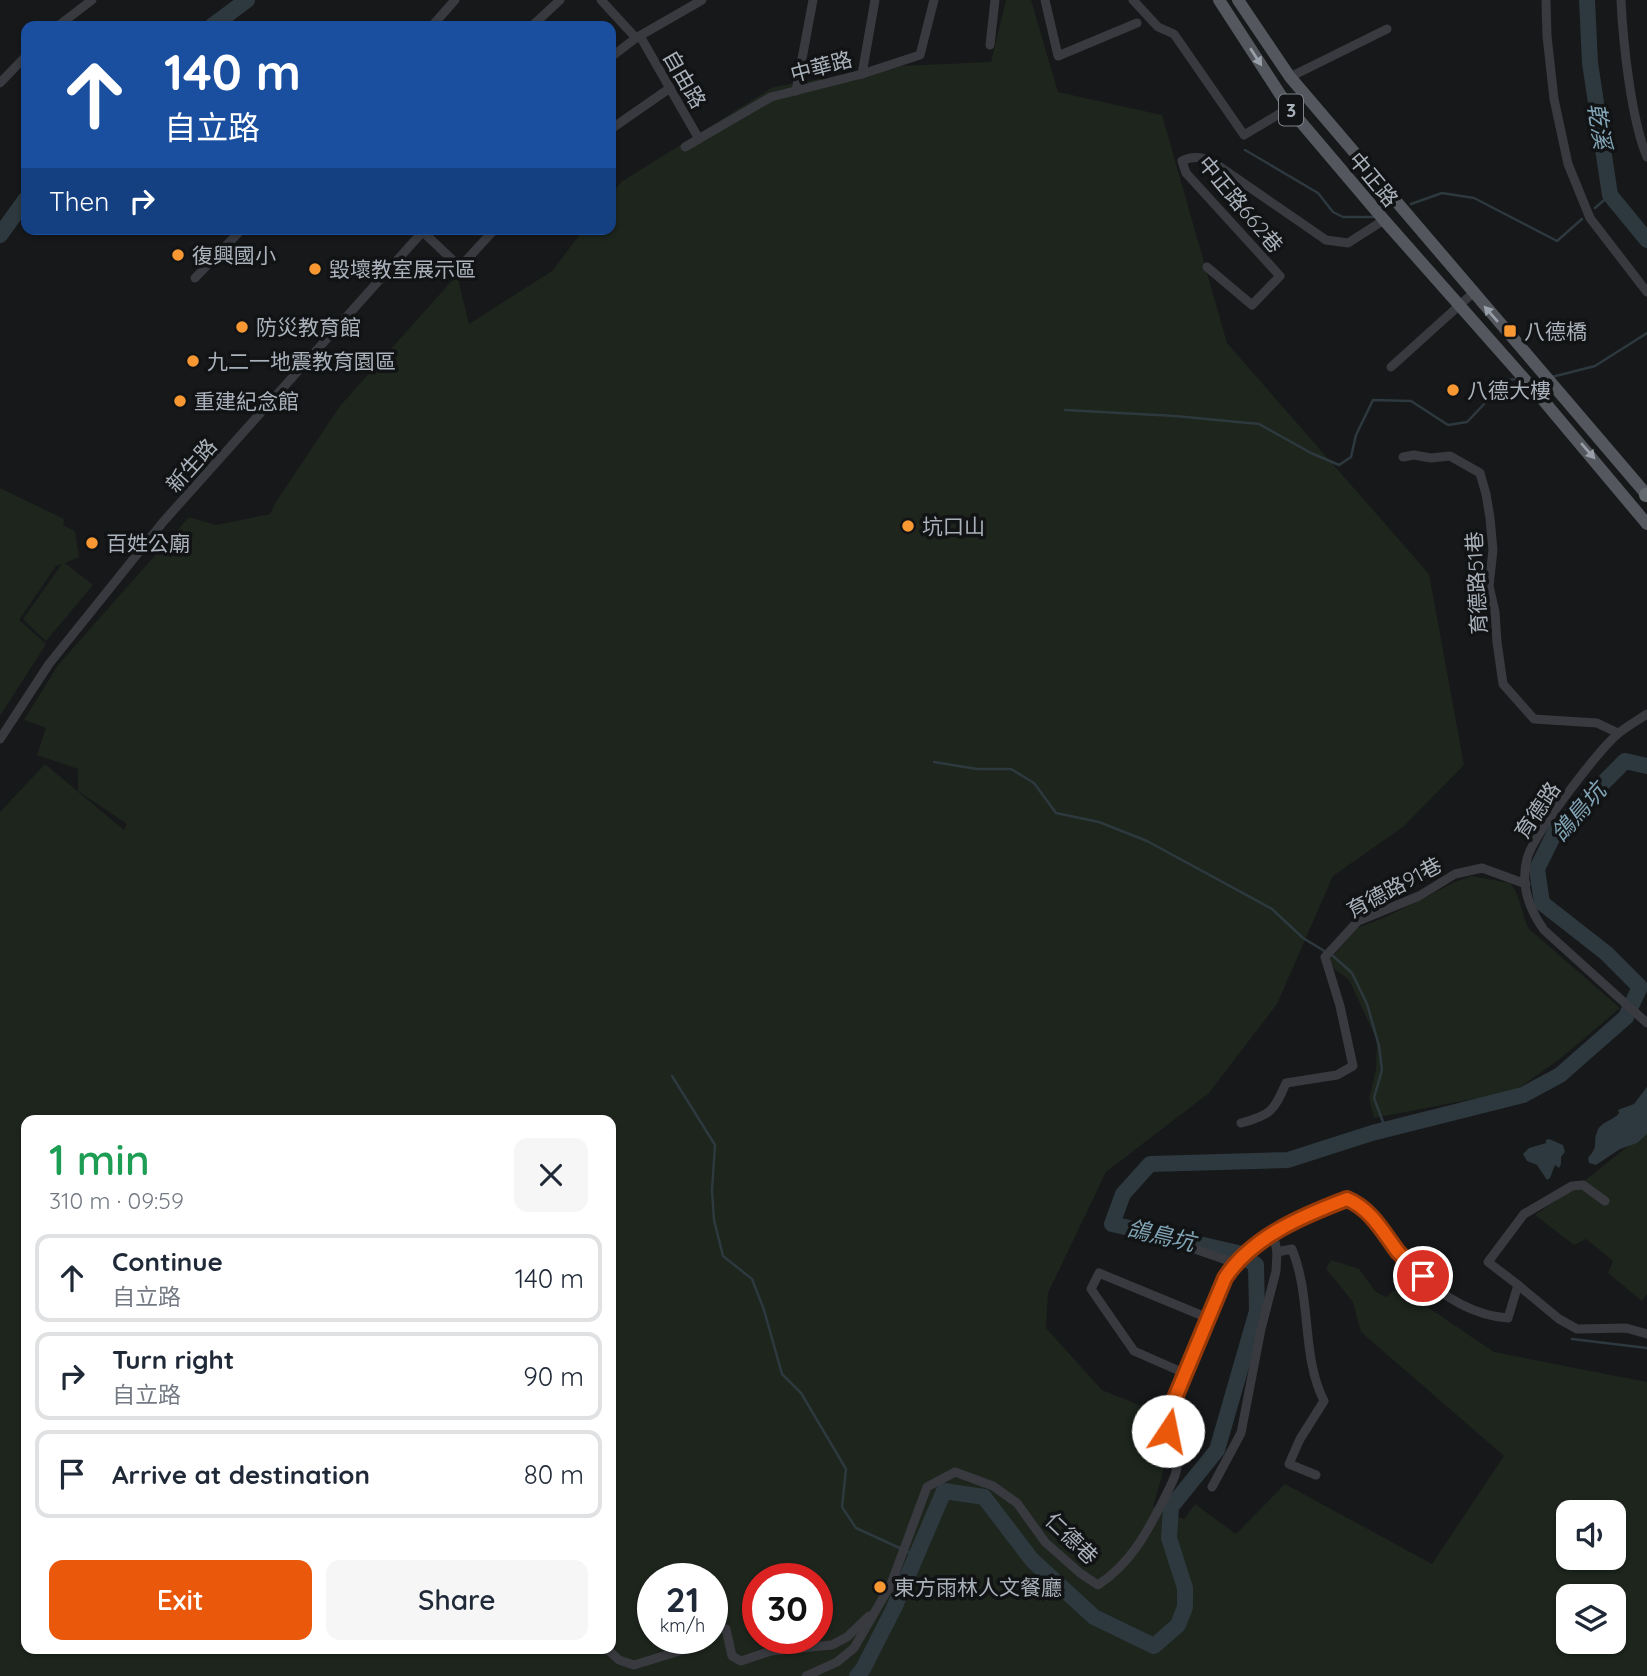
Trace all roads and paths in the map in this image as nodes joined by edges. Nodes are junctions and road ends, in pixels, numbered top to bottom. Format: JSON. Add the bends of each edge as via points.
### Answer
{"nodes":[{"id":1,"x":92,"y":0,"type":"edge"},
{"id":2,"x":455,"y":0,"type":"edge"},
{"id":3,"x":560,"y":0,"type":"edge"},
{"id":4,"x":601,"y":0,"type":"edge"},
{"id":5,"x":616,"y":0,"type":"edge"},
{"id":6,"x":813,"y":0,"type":"edge"},
{"id":7,"x":875,"y":0,"type":"edge"},
{"id":8,"x":934,"y":0,"type":"edge"},
{"id":9,"x":995,"y":0,"type":"edge"},
{"id":10,"x":1045,"y":0,"type":"edge"},
{"id":11,"x":1133,"y":0,"type":"edge"},
{"id":12,"x":1219,"y":0,"type":"edge"},
{"id":13,"x":1238,"y":0,"type":"edge"},
{"id":14,"x":1546,"y":0,"type":"edge"},
{"id":15,"x":1621,"y":0,"type":"edge"},
{"id":16,"x":697,"y":2,"type":"edge"},
{"id":17,"x":608,"y":8,"type":"junction"},
{"id":18,"x":65,"y":21,"type":"edge"},
{"id":19,"x":436,"y":21,"type":"edge"},
{"id":20,"x":538,"y":21,"type":"edge"},
{"id":21,"x":1137,"y":23,"type":"dead end"},
{"id":22,"x":1387,"y":29,"type":"dead end"},
{"id":23,"x":638,"y":37,"type":"junction"},
{"id":24,"x":990,"y":45,"type":"dead end"},
{"id":25,"x":616,"y":53,"type":"edge"},
{"id":26,"x":21,"y":61,"type":"edge"},
{"id":27,"x":862,"y":74,"type":"junction"},
{"id":28,"x":1290,"y":77,"type":"junction"},
{"id":29,"x":0,"y":83,"type":"edge"},
{"id":30,"x":670,"y":88,"type":"junction"},
{"id":31,"x":796,"y":90,"type":"junction"},
{"id":32,"x":1289,"y":108,"type":"junction"},
{"id":33,"x":1322,"y":115,"type":"junction"},
{"id":34,"x":616,"y":125,"type":"edge"},
{"id":35,"x":1307,"y":129,"type":"junction"},
{"id":36,"x":699,"y":139,"type":"junction"},
{"id":37,"x":685,"y":147,"type":"dead end"},
{"id":38,"x":1647,"y":157,"type":"edge"},
{"id":39,"x":1384,"y":220,"type":"junction"},
{"id":40,"x":236,"y":235,"type":"edge"},
{"id":41,"x":420,"y":235,"type":"edge"},
{"id":42,"x":428,"y":235,"type":"edge"},
{"id":43,"x":489,"y":235,"type":"edge"},
{"id":44,"x":1207,"y":267,"type":"dead end"},
{"id":45,"x":195,"y":278,"type":"dead end"},
{"id":46,"x":1647,"y":292,"type":"edge"},
{"id":47,"x":1473,"y":293,"type":"junction"},
{"id":48,"x":1459,"y":306,"type":"junction"},
{"id":49,"x":1391,"y":367,"type":"dead end"},
{"id":50,"x":1403,"y":457,"type":"dead end"},
{"id":51,"x":1647,"y":495,"type":"edge"},
{"id":52,"x":1647,"y":524,"type":"edge"},
{"id":53,"x":1647,"y":715,"type":"edge"},
{"id":54,"x":1618,"y":733,"type":"junction"},
{"id":55,"x":0,"y":739,"type":"edge"},
{"id":56,"x":1526,"y":884,"type":"junction"},
{"id":57,"x":1644,"y":1020,"type":"edge"},
{"id":58,"x":1241,"y":1123,"type":"dead end"},
{"id":59,"x":1605,"y":1201,"type":"dead end"},
{"id":60,"x":1270,"y":1234,"type":"junction"},
{"id":61,"x":1169,"y":1241,"type":"dead end"},
{"id":62,"x":1277,"y":1252,"type":"junction"},
{"id":63,"x":1237,"y":1261,"type":"junction"},
{"id":64,"x":1518,"y":1285,"type":"junction"},
{"id":65,"x":1208,"y":1318,"type":"junction"},
{"id":66,"x":1647,"y":1334,"type":"edge"},
{"id":67,"x":1184,"y":1373,"type":"junction"},
{"id":68,"x":1316,"y":1475,"type":"dead end"},
{"id":69,"x":1212,"y":1487,"type":"dead end"},
{"id":70,"x":879,"y":1604,"type":"junction"},
{"id":71,"x":728,"y":1638,"type":"edge"},
{"id":72,"x":613,"y":1654,"type":"edge"},
{"id":73,"x":670,"y":1654,"type":"edge"},
{"id":74,"x":806,"y":1676,"type":"edge"}],
"edges":[{"from":1,"to":18,"type":"street"},
{"from":2,"to":19,"type":"street"},
{"from":3,"to":20,"type":"street"},
{"from":4,"to":17,"type":"street","name":"自由路"},
{"from":5,"to":17,"type":"street"},
{"from":6,"to":31,"type":"street"},
{"from":7,"to":27,"type":"street"},
{"from":8,"to":27,"type":"street","name":"中華路","via":[[920,55]]},
{"from":9,"to":24,"type":"street"},
{"from":10,"to":21,"type":"street","via":[[1058,55]]},
{"from":11,"to":32,"type":"street","via":[[1158,27],[1174,34],[1244,135]]},
{"from":12,"to":32,"type":"main road","name":"中正路","number":"3","one_way":true},
{"from":13,"to":28,"type":"main road","name":"中正路","number":"3"},
{"from":14,"to":46,"type":"street","via":[[1554,99],[1568,164],[1590,218]]},
{"from":15,"to":38,"type":"street","via":[[1631,88]]},
{"from":16,"to":23,"type":"street"},
{"from":17,"to":23,"type":"street","name":"自由路"},
{"from":22,"to":28,"type":"street"},
{"from":23,"to":25,"type":"street"},
{"from":23,"to":30,"type":"street","name":"自由路"},
{"from":26,"to":29,"type":"street"},
{"from":27,"to":31,"type":"street","name":"中華路"},
{"from":28,"to":33,"type":"main road","name":"中正路","number":"3"},
{"from":30,"to":34,"type":"street"},
{"from":30,"to":36,"type":"street","name":"自由路"},
{"from":31,"to":36,"type":"street","name":"中華路","via":[[771,97]]},
{"from":32,"to":35,"type":"main road","name":"中正路","number":"3"},
{"from":33,"to":35,"type":"main road"},
{"from":33,"to":47,"type":"main road","name":"中正路","number":"3"},
{"from":35,"to":39,"type":"main road","name":"中正路","number":"3"},
{"from":36,"to":37,"type":"street","name":"中華路"},
{"from":39,"to":44,"type":"street","name":"中正路662巷","via":[[1348,243],[1326,240],[1213,162],[1189,157],[1182,161],[1186,173],[1280,276],[1252,305]]},
{"from":39,"to":48,"type":"main road","name":"中正路","number":"3"},
{"from":40,"to":45,"type":"street"},
{"from":41,"to":55,"type":"street","name":"新生路","via":[[163,522],[49,664]]},
{"from":42,"to":43,"type":"street","via":[[460,267]]},
{"from":47,"to":48,"type":"street"},
{"from":51,"to":47,"type":"main road","name":"中正路","number":"3","one_way":true},
{"from":48,"to":49,"type":"street"},
{"from":48,"to":52,"type":"main road","name":"中正路","number":"3","one_way":true},
{"from":50,"to":54,"type":"street","name":"育德路51巷","via":[[1450,456],[1479,473],[1490,518],[1489,586],[1503,684],[1534,719],[1597,723]]},
{"from":53,"to":54,"type":"street","name":"育德路"},
{"from":54,"to":56,"type":"street","name":"育德路","via":[[1535,838],[1527,856]]},
{"from":56,"to":57,"type":"street","name":"育德路","via":[[1532,913],[1544,930]]},
{"from":56,"to":58,"type":"street","name":"育德路91巷","via":[[1482,868],[1455,874],[1419,896],[1358,921],[1325,957],[1353,1066],[1337,1075],[1286,1083],[1275,1108]]},
{"from":59,"to":64,"type":"street","via":[[1583,1185],[1572,1186],[1524,1214],[1488,1262]]},
{"from":60,"to":62,"type":"street"},
{"from":60,"to":63,"type":"street"},
{"from":60,"to":64,"type":"street","via":[[1347,1199],[1370,1214],[1423,1276],[1463,1306],[1508,1318]]},
{"from":61,"to":63,"type":"street"},
{"from":62,"to":68,"type":"street","via":[[1292,1250],[1301,1272],[1314,1375],[1324,1401],[1289,1464]]},
{"from":62,"to":69,"type":"street","via":[[1241,1433]]},
{"from":63,"to":65,"type":"street","name":"仁德巷"},
{"from":64,"to":66,"type":"street","via":[[1577,1329],[1626,1328]]},
{"from":65,"to":67,"type":"street","name":"仁德巷"},
{"from":65,"to":67,"type":"street","via":[[1099,1273],[1091,1289],[1134,1351]]},
{"from":67,"to":70,"type":"street","name":"仁德巷","via":[[1167,1417],[1178,1470],[1137,1550],[1115,1574],[1098,1585],[1045,1542],[1017,1503],[993,1486],[955,1472],[927,1487],[891,1584]]},
{"from":70,"to":71,"type":"street","name":"仁德巷","via":[[847,1637],[832,1645],[771,1651],[741,1661],[732,1656]]},
{"from":70,"to":74,"type":"street","name":"仁德巷","via":[[854,1647],[837,1662]]},
{"from":72,"to":73,"type":"street","via":[[634,1665]]}]}
